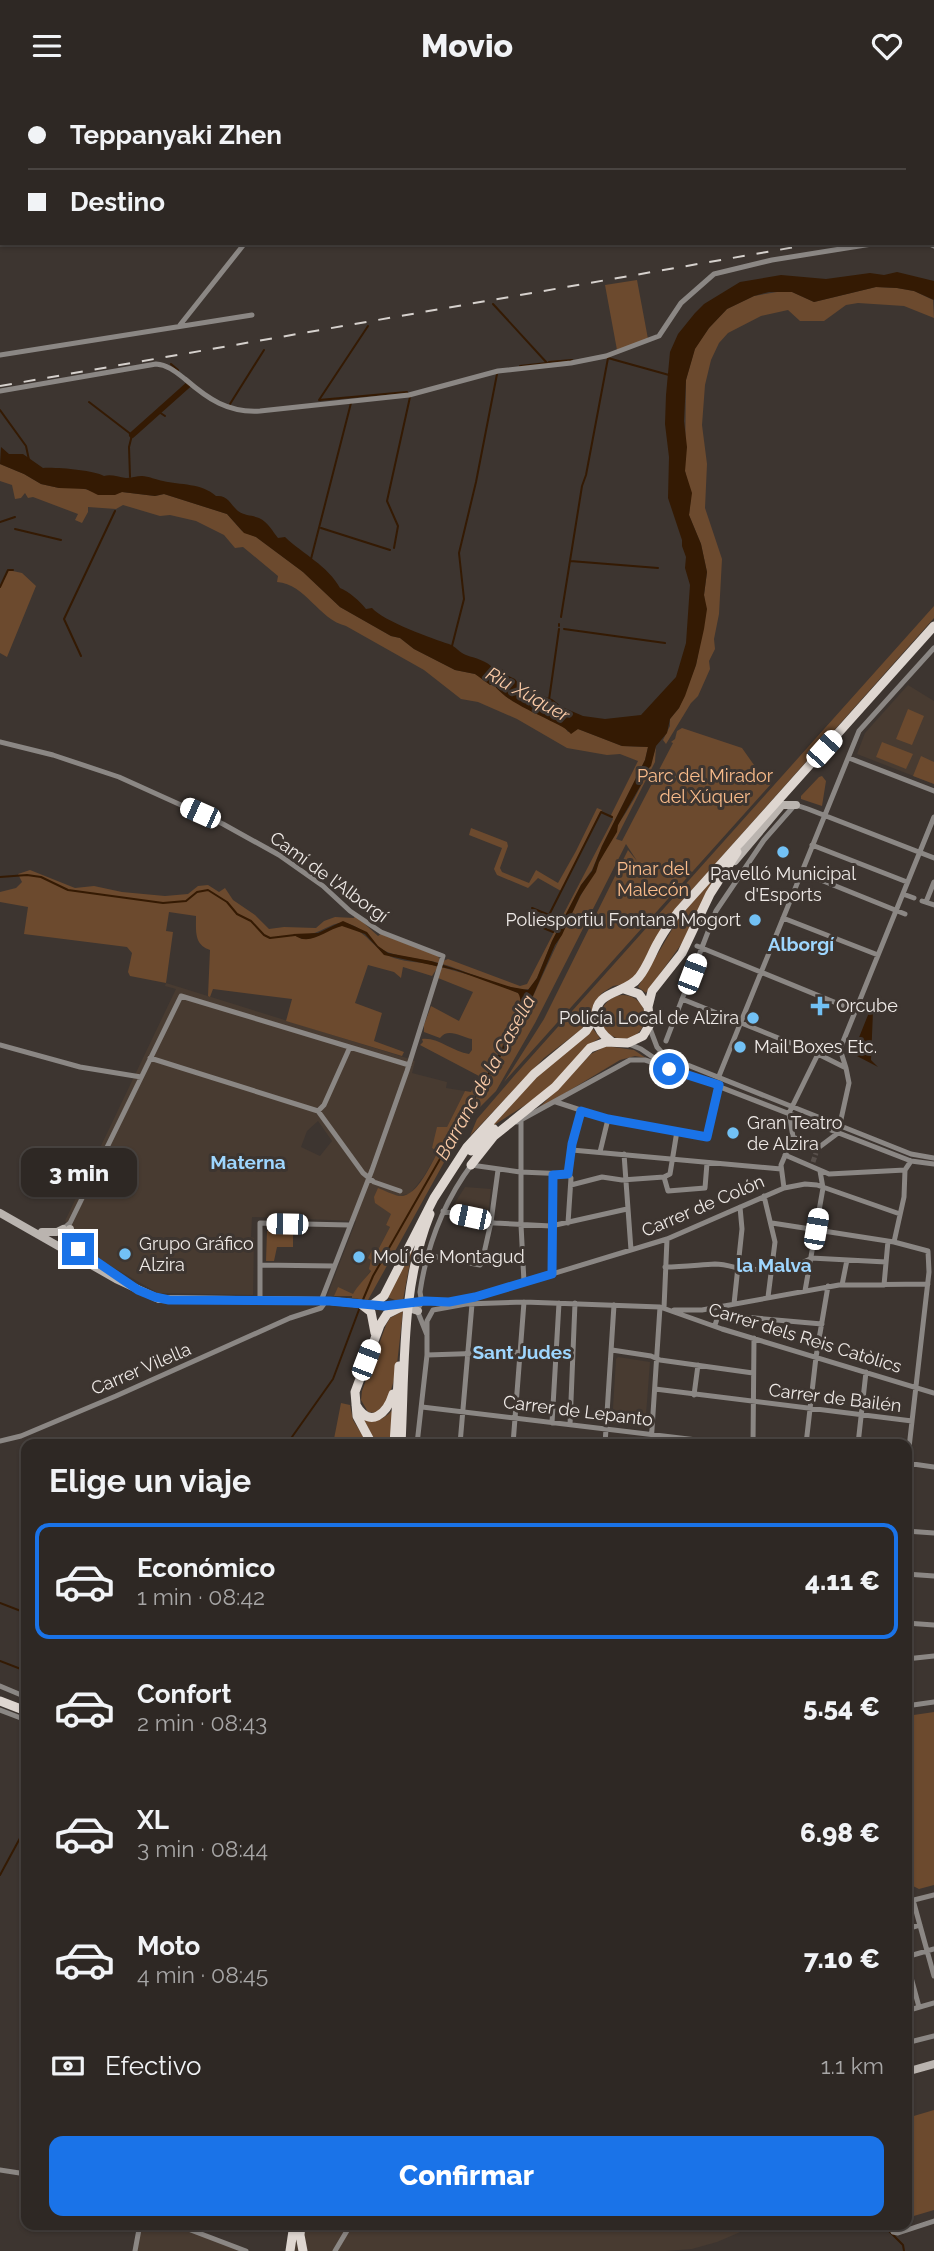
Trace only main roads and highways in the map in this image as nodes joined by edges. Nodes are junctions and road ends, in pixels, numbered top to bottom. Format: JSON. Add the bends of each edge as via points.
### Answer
{"nodes":[{"id":1,"x":934,"y":626,"type":"edge"},
{"id":2,"x":796,"y":805,"type":"road end"},
{"id":3,"x":751,"y":831,"type":"junction"},
{"id":4,"x":682,"y":953,"type":"junction"},
{"id":5,"x":624,"y":989,"type":"junction"},
{"id":6,"x":649,"y":1007,"type":"junction"},
{"id":7,"x":596,"y":1015,"type":"junction"},
{"id":8,"x":611,"y":1041,"type":"junction"},
{"id":9,"x":537,"y":1102,"type":"junction"},
{"id":10,"x":471,"y":1165,"type":"road end"},
{"id":11,"x":446,"y":1179,"type":"junction"},
{"id":12,"x":439,"y":1195,"type":"junction"},
{"id":13,"x":0,"y":1212,"type":"edge"},
{"id":14,"x":68,"y":1227,"type":"junction"},
{"id":15,"x":31,"y":1231,"type":"junction"},
{"id":16,"x":42,"y":1231,"type":"junction"},
{"id":17,"x":61,"y":1243,"type":"junction"},
{"id":18,"x":83,"y":1254,"type":"junction"},
{"id":19,"x":105,"y":1272,"type":"junction"},
{"id":20,"x":134,"y":1287,"type":"junction"},
{"id":21,"x":367,"y":1306,"type":"junction"},
{"id":22,"x":389,"y":1306,"type":"junction"},
{"id":23,"x":401,"y":1307,"type":"junction"},
{"id":24,"x":406,"y":1327,"type":"junction"},
{"id":25,"x":373,"y":1341,"type":"junction"},
{"id":26,"x":399,"y":1368,"type":"junction"},
{"id":27,"x":355,"y":1402,"type":"junction"},
{"id":28,"x":370,"y":1439,"type":"edge"},
{"id":29,"x":394,"y":1439,"type":"edge"},
{"id":30,"x":401,"y":1439,"type":"edge"},
{"id":31,"x":0,"y":1701,"type":"edge"},
{"id":32,"x":21,"y":1709,"type":"edge"},
{"id":33,"x":934,"y":2064,"type":"edge"},
{"id":34,"x":912,"y":2070,"type":"edge"},
{"id":35,"x":293,"y":2230,"type":"edge"},
{"id":36,"x":300,"y":2230,"type":"edge"},
{"id":37,"x":290,"y":2251,"type":"edge"},
{"id":38,"x":303,"y":2251,"type":"edge"}],
"edges":[{"from":1,"to":3,"type":"main road"},
{"from":2,"to":4,"type":"main road","via":[[782,805],[736,860]]},
{"from":3,"to":4,"type":"main road","via":[[710,894]]},
{"from":3,"to":5,"type":"main road","via":[[678,912],[641,975]]},
{"from":4,"to":6,"type":"main road","via":[[652,991]]},
{"from":5,"to":6,"type":"main road","via":[[639,994]]},
{"from":5,"to":7,"type":"main road","via":[[605,997]]},
{"from":6,"to":8,"type":"main road","via":[[649,1026],[639,1039]]},
{"from":7,"to":8,"type":"main road","via":[[602,1033]]},
{"from":7,"to":11,"type":"main road","via":[[589,1028],[543,1065],[495,1115]]},
{"from":8,"to":9,"type":"main road","via":[[590,1048]]},
{"from":9,"to":10,"type":"main road","via":[[494,1136]]},
{"from":9,"to":12,"type":"main road","via":[[483,1139],[458,1165]]},
{"from":11,"to":12,"type":"main road"},
{"from":11,"to":21,"type":"main road","via":[[384,1296]]},
{"from":12,"to":24,"type":"main road","via":[[420,1240]]},
{"from":13,"to":15,"type":"main road"},
{"from":13,"to":16,"type":"main road"},
{"from":14,"to":16,"type":"main road"},
{"from":14,"to":17,"type":"main road","via":[[60,1235]]},
{"from":14,"to":18,"type":"main road","via":[[72,1245]]},
{"from":15,"to":17,"type":"main road"},
{"from":15,"to":19,"type":"main road"},
{"from":16,"to":17,"type":"main road"},
{"from":17,"to":18,"type":"main road"},
{"from":17,"to":19,"type":"main road"},
{"from":18,"to":20,"type":"main road"},
{"from":19,"to":20,"type":"main road"},
{"from":20,"to":21,"type":"main road","via":[[160,1299],[324,1301]]},
{"from":21,"to":22,"type":"main road"},
{"from":21,"to":25,"type":"main road","via":[[375,1324]]},
{"from":22,"to":23,"type":"main road"},
{"from":22,"to":23,"type":"main road","via":[[422,1306]]},
{"from":23,"to":25,"type":"main road","via":[[384,1317]]},
{"from":24,"to":26,"type":"main road"},
{"from":24,"to":30,"type":"main road"},
{"from":25,"to":27,"type":"main road"},
{"from":26,"to":27,"type":"main road","via":[[384,1413],[368,1417]]},
{"from":26,"to":29,"type":"main road"},
{"from":27,"to":28,"type":"main road"},
{"from":31,"to":32,"type":"main road"},
{"from":33,"to":34,"type":"main road"},
{"from":35,"to":37,"type":"main road"},
{"from":36,"to":38,"type":"main road"}]}
